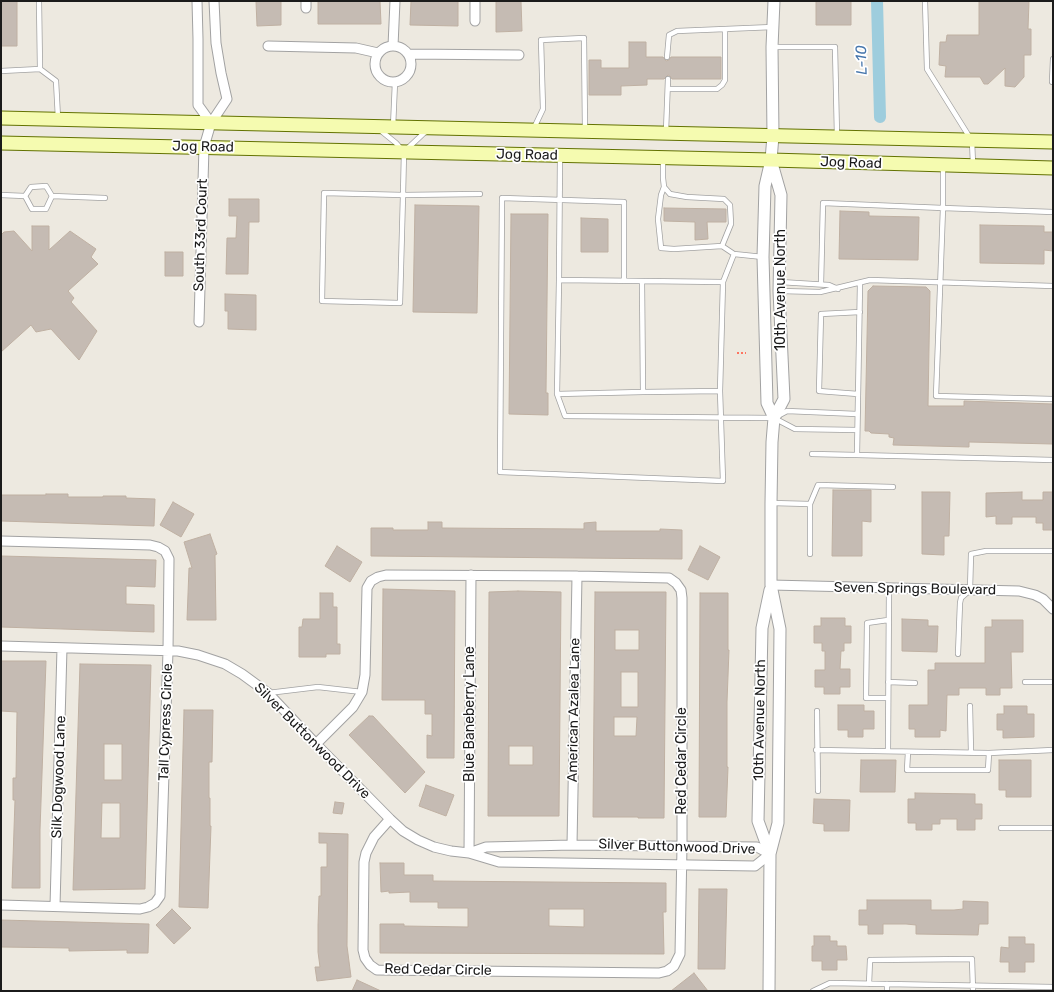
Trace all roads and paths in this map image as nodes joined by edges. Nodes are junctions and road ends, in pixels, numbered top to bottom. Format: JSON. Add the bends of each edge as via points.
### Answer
{"nodes":[{"id":1,"x":39,"y":1,"type":"edge"},
{"id":2,"x":197,"y":1,"type":"edge"},
{"id":3,"x":214,"y":1,"type":"edge"},
{"id":4,"x":395,"y":1,"type":"edge"},
{"id":5,"x":475,"y":1,"type":"edge"},
{"id":6,"x":774,"y":1,"type":"edge"},
{"id":7,"x":925,"y":1,"type":"edge"},
{"id":8,"x":475,"y":20,"type":"dead end"},
{"id":9,"x":773,"y":27,"type":"junction"},
{"id":10,"x":725,"y":29,"type":"junction"},
{"id":11,"x":268,"y":46,"type":"dead end"},
{"id":12,"x":393,"y":46,"type":"junction"},
{"id":13,"x":772,"y":47,"type":"junction"},
{"id":14,"x":378,"y":53,"type":"junction"},
{"id":15,"x":408,"y":54,"type":"junction"},
{"id":16,"x":519,"y":55,"type":"dead end"},
{"id":17,"x":667,"y":57,"type":"dead end"},
{"id":18,"x":1053,"y":58,"type":"edge"},
{"id":19,"x":40,"y":69,"type":"junction"},
{"id":20,"x":1,"y":71,"type":"edge"},
{"id":21,"x":668,"y":79,"type":"dead end"},
{"id":22,"x":395,"y":82,"type":"junction"},
{"id":23,"x":1052,"y":82,"type":"edge"},
{"id":24,"x":668,"y":89,"type":"junction"},
{"id":25,"x":1,"y":118,"type":"edge"},
{"id":26,"x":58,"y":119,"type":"junction"},
{"id":27,"x":211,"y":123,"type":"junction"},
{"id":28,"x":374,"y":126,"type":"junction"},
{"id":29,"x":393,"y":127,"type":"junction"},
{"id":30,"x":435,"y":128,"type":"junction"},
{"id":31,"x":533,"y":130,"type":"junction"},
{"id":32,"x":585,"y":131,"type":"junction"},
{"id":33,"x":666,"y":133,"type":"junction"},
{"id":34,"x":773,"y":136,"type":"junction"},
{"id":35,"x":837,"y":137,"type":"junction"},
{"id":36,"x":972,"y":141,"type":"junction"},
{"id":37,"x":1053,"y":142,"type":"edge"},
{"id":38,"x":1,"y":143,"type":"edge"},
{"id":39,"x":204,"y":147,"type":"junction"},
{"id":40,"x":404,"y":152,"type":"junction"},
{"id":41,"x":560,"y":156,"type":"junction"},
{"id":42,"x":663,"y":158,"type":"junction"},
{"id":43,"x":771,"y":160,"type":"junction"},
{"id":44,"x":944,"y":165,"type":"junction"},
{"id":45,"x":973,"y":166,"type":"junction"},
{"id":46,"x":1053,"y":168,"type":"edge"},
{"id":47,"x":664,"y":187,"type":"junction"},
{"id":48,"x":480,"y":194,"type":"dead end"},
{"id":49,"x":1,"y":195,"type":"edge"},
{"id":50,"x":403,"y":195,"type":"junction"},
{"id":51,"x":25,"y":196,"type":"junction"},
{"id":52,"x":52,"y":196,"type":"junction"},
{"id":53,"x":105,"y":198,"type":"dead end"},
{"id":54,"x":560,"y":199,"type":"junction"},
{"id":55,"x":943,"y":208,"type":"junction"},
{"id":56,"x":1053,"y":212,"type":"edge"},
{"id":57,"x":722,"y":246,"type":"junction"},
{"id":58,"x":734,"y":254,"type":"junction"},
{"id":59,"x":763,"y":257,"type":"junction"},
{"id":60,"x":559,"y":280,"type":"junction"},
{"id":61,"x":624,"y":281,"type":"junction"},
{"id":62,"x":642,"y":281,"type":"junction"},
{"id":63,"x":723,"y":282,"type":"junction"},
{"id":64,"x":940,"y":282,"type":"junction"},
{"id":65,"x":860,"y":283,"type":"junction"},
{"id":66,"x":821,"y":284,"type":"junction"},
{"id":67,"x":779,"y":286,"type":"junction"},
{"id":68,"x":1053,"y":286,"type":"edge"},
{"id":69,"x":838,"y":289,"type":"junction"},
{"id":70,"x":860,"y":312,"type":"junction"},
{"id":71,"x":199,"y":322,"type":"dead end"},
{"id":72,"x":737,"y":353,"type":"dead end"},
{"id":73,"x":746,"y":353,"type":"dead end"},
{"id":74,"x":720,"y":391,"type":"junction"},
{"id":75,"x":643,"y":392,"type":"junction"},
{"id":76,"x":557,"y":394,"type":"junction"},
{"id":77,"x":858,"y":394,"type":"junction"},
{"id":78,"x":1053,"y":399,"type":"edge"},
{"id":79,"x":857,"y":414,"type":"junction"},
{"id":80,"x":721,"y":417,"type":"junction"},
{"id":81,"x":774,"y":418,"type":"junction"},
{"id":82,"x":857,"y":430,"type":"junction"},
{"id":83,"x":812,"y":454,"type":"dead end"},
{"id":84,"x":857,"y":455,"type":"junction"},
{"id":85,"x":1053,"y":460,"type":"edge"},
{"id":86,"x":893,"y":487,"type":"dead end"},
{"id":87,"x":771,"y":503,"type":"junction"},
{"id":88,"x":810,"y":504,"type":"junction"},
{"id":89,"x":1,"y":541,"type":"edge"},
{"id":90,"x":1053,"y":551,"type":"edge"},
{"id":91,"x":810,"y":554,"type":"dead end"},
{"id":92,"x":471,"y":575,"type":"junction"},
{"id":93,"x":577,"y":576,"type":"junction"},
{"id":94,"x":772,"y":585,"type":"junction"},
{"id":95,"x":889,"y":588,"type":"junction"},
{"id":96,"x":970,"y":590,"type":"junction"},
{"id":97,"x":1053,"y":609,"type":"edge"},
{"id":98,"x":888,"y":620,"type":"junction"},
{"id":99,"x":1,"y":646,"type":"edge"},
{"id":100,"x":62,"y":648,"type":"junction"},
{"id":101,"x":168,"y":651,"type":"junction"},
{"id":102,"x":958,"y":654,"type":"dead end"},
{"id":103,"x":888,"y":682,"type":"junction"},
{"id":104,"x":1025,"y":682,"type":"dead end"},
{"id":105,"x":1053,"y":682,"type":"edge"},
{"id":106,"x":915,"y":683,"type":"dead end"},
{"id":107,"x":362,"y":692,"type":"junction"},
{"id":108,"x":268,"y":693,"type":"junction"},
{"id":109,"x":888,"y":698,"type":"junction"},
{"id":110,"x":970,"y":706,"type":"dead end"},
{"id":111,"x":817,"y":711,"type":"dead end"},
{"id":112,"x":316,"y":744,"type":"junction"},
{"id":113,"x":816,"y":750,"type":"junction"},
{"id":114,"x":1053,"y":750,"type":"edge"},
{"id":115,"x":888,"y":751,"type":"junction"},
{"id":116,"x":908,"y":752,"type":"junction"},
{"id":117,"x":971,"y":753,"type":"junction"},
{"id":118,"x":989,"y":753,"type":"junction"},
{"id":119,"x":818,"y":791,"type":"dead end"},
{"id":120,"x":390,"y":820,"type":"junction"},
{"id":121,"x":1001,"y":828,"type":"dead end"},
{"id":122,"x":1053,"y":828,"type":"edge"},
{"id":123,"x":572,"y":845,"type":"junction"},
{"id":124,"x":682,"y":846,"type":"junction"},
{"id":125,"x":470,"y":853,"type":"junction"},
{"id":126,"x":770,"y":854,"type":"junction"},
{"id":127,"x":681,"y":865,"type":"junction"},
{"id":128,"x":1,"y":905,"type":"edge"},
{"id":129,"x":56,"y":906,"type":"junction"},
{"id":130,"x":869,"y":984,"type":"junction"},
{"id":131,"x":887,"y":984,"type":"junction"},
{"id":132,"x":1053,"y":987,"type":"edge"},
{"id":133,"x":973,"y":988,"type":"edge"},
{"id":134,"x":769,"y":991,"type":"edge"},
{"id":135,"x":813,"y":991,"type":"edge"},
{"id":136,"x":887,"y":991,"type":"edge"}],
"edges":[{"from":1,"to":19,"type":"lane"},
{"from":2,"to":27,"type":"street","via":[[198,105]]},
{"from":3,"to":27,"type":"street","name":"South 33rd Court","via":[[216,43],[227,99]]},
{"from":4,"to":12,"type":"street"},
{"from":5,"to":8,"type":"street"},
{"from":6,"to":9,"type":"street","name":"10th Avenue North"},
{"from":7,"to":36,"type":"lane","via":[[927,68]]},
{"from":9,"to":10,"type":"lane"},
{"from":9,"to":13,"type":"street","name":"10th Avenue North"},
{"from":10,"to":17,"type":"lane","via":[[677,31],[670,35]]},
{"from":10,"to":24,"type":"lane","via":[[725,80],[718,89]]},
{"from":11,"to":14,"type":"street","via":[[356,48]]},
{"from":12,"to":14,"type":"street","via":[[387,46]]},
{"from":12,"to":15,"type":"street"},
{"from":13,"to":34,"type":"street","name":"10th Avenue North"},
{"from":13,"to":35,"type":"lane","via":[[835,47]]},
{"from":14,"to":22,"type":"street","via":[[374,65],[378,76]]},
{"from":15,"to":16,"type":"street"},
{"from":15,"to":22,"type":"street","via":[[411,66],[409,72]]},
{"from":18,"to":23,"type":"lane"},
{"from":19,"to":20,"type":"lane"},
{"from":19,"to":26,"type":"lane","via":[[56,81]]},
{"from":21,"to":24,"type":"lane"},
{"from":22,"to":29,"type":"lane"},
{"from":24,"to":33,"type":"lane"},
{"from":25,"to":26,"type":"main road","name":"Jog Road"},
{"from":26,"to":27,"type":"main road","name":"Jog Road"},
{"from":27,"to":28,"type":"main road","name":"Jog Road"},
{"from":27,"to":39,"type":"street","name":"South 33rd Court"},
{"from":28,"to":29,"type":"main road","name":"Jog Road"},
{"from":28,"to":40,"type":"lane"},
{"from":29,"to":30,"type":"main road","name":"Jog Road"},
{"from":30,"to":31,"type":"main road","name":"Jog Road"},
{"from":30,"to":40,"type":"lane","via":[[424,133]]},
{"from":31,"to":32,"type":"main road","name":"Jog Road"},
{"from":31,"to":32,"type":"lane","via":[[543,109],[540,40],[584,38]]},
{"from":32,"to":33,"type":"main road","name":"Jog Road"},
{"from":33,"to":34,"type":"main road","name":"Jog Road"},
{"from":34,"to":35,"type":"main road","name":"Jog Road"},
{"from":34,"to":43,"type":"street","name":"10th Avenue North"},
{"from":35,"to":36,"type":"main road","name":"Jog Road"},
{"from":36,"to":37,"type":"main road","name":"Jog Road"},
{"from":36,"to":45,"type":"lane"},
{"from":38,"to":39,"type":"main road","name":"Jog Road"},
{"from":39,"to":40,"type":"main road","name":"Jog Road"},
{"from":39,"to":71,"type":"street","name":"South 33rd Court"},
{"from":40,"to":41,"type":"main road","name":"Jog Road"},
{"from":40,"to":50,"type":"lane"},
{"from":41,"to":42,"type":"main road","name":"Jog Road"},
{"from":41,"to":54,"type":"lane"},
{"from":42,"to":43,"type":"main road","name":"Jog Road"},
{"from":42,"to":47,"type":"lane"},
{"from":43,"to":44,"type":"main road","name":"Jog Road"},
{"from":43,"to":59,"type":"street","name":"10th Avenue North","via":[[765,186]]},
{"from":43,"to":67,"type":"street","name":"10th Avenue North","via":[[781,195]]},
{"from":44,"to":45,"type":"main road","name":"Jog Road"},
{"from":44,"to":55,"type":"lane"},
{"from":45,"to":46,"type":"main road","name":"Jog Road"},
{"from":47,"to":57,"type":"lane","via":[[670,194],[724,199],[730,204],[731,224]]},
{"from":47,"to":57,"type":"lane","via":[[658,219],[661,248]]},
{"from":48,"to":50,"type":"lane"},
{"from":49,"to":51,"type":"lane"},
{"from":50,"to":50,"type":"lane","via":[[400,303],[322,301],[324,193]]},
{"from":51,"to":52,"type":"lane","via":[[31,187],[46,186]]},
{"from":51,"to":52,"type":"lane","via":[[32,209],[46,209]]},
{"from":52,"to":53,"type":"lane"},
{"from":54,"to":60,"type":"lane"},
{"from":54,"to":61,"type":"lane","via":[[624,202]]},
{"from":54,"to":80,"type":"lane","via":[[502,198],[500,472],[723,481]]},
{"from":55,"to":56,"type":"lane"},
{"from":55,"to":64,"type":"lane"},
{"from":55,"to":66,"type":"lane","via":[[823,203]]},
{"from":57,"to":58,"type":"lane"},
{"from":58,"to":59,"type":"lane"},
{"from":58,"to":63,"type":"lane"},
{"from":59,"to":81,"type":"street","name":"10th Avenue North","via":[[767,403]]},
{"from":60,"to":61,"type":"lane"},
{"from":60,"to":76,"type":"lane"},
{"from":61,"to":62,"type":"lane"},
{"from":62,"to":63,"type":"lane"},
{"from":62,"to":75,"type":"lane"},
{"from":63,"to":74,"type":"lane"},
{"from":64,"to":65,"type":"lane","via":[[870,280]]},
{"from":64,"to":68,"type":"lane"},
{"from":64,"to":78,"type":"lane","via":[[936,396]]},
{"from":65,"to":69,"type":"lane"},
{"from":65,"to":70,"type":"lane"},
{"from":66,"to":67,"type":"lane"},
{"from":66,"to":69,"type":"lane"},
{"from":67,"to":69,"type":"lane","via":[[820,292]]},
{"from":67,"to":81,"type":"street","name":"10th Avenue North","via":[[784,400]]},
{"from":70,"to":77,"type":"lane"},
{"from":70,"to":77,"type":"lane","via":[[821,314],[819,391]]},
{"from":72,"to":73,"type":"path"},
{"from":74,"to":75,"type":"lane"},
{"from":74,"to":80,"type":"lane"},
{"from":75,"to":76,"type":"lane"},
{"from":76,"to":80,"type":"lane","via":[[565,416]]},
{"from":77,"to":79,"type":"lane"},
{"from":79,"to":81,"type":"lane","via":[[787,412]]},
{"from":79,"to":82,"type":"lane"},
{"from":80,"to":81,"type":"lane"},
{"from":81,"to":82,"type":"lane","via":[[795,429]]},
{"from":81,"to":87,"type":"street","name":"10th Avenue North"},
{"from":82,"to":84,"type":"lane"},
{"from":83,"to":84,"type":"lane"},
{"from":84,"to":85,"type":"lane"},
{"from":86,"to":88,"type":"lane","via":[[818,485]]},
{"from":87,"to":88,"type":"lane"},
{"from":87,"to":94,"type":"street","name":"10th Avenue North"},
{"from":88,"to":91,"type":"lane"},
{"from":89,"to":101,"type":"street","name":"Tall Cypress Circle","via":[[158,546],[165,551],[169,559]]},
{"from":90,"to":96,"type":"lane","via":[[986,551],[971,554]]},
{"from":92,"to":93,"type":"street","name":"Red Cedar Circle"},
{"from":92,"to":107,"type":"street","name":"Red Cedar Circle","via":[[386,575],[371,582],[367,588],[365,675]]},
{"from":92,"to":125,"type":"street","name":"Blue Baneberry Lane"},
{"from":93,"to":123,"type":"street","name":"American Azalea Lane"},
{"from":93,"to":124,"type":"street","name":"Red Cedar Circle","via":[[669,578],[676,582],[680,590]]},
{"from":94,"to":95,"type":"street","name":"Seven Springs Boulevard"},
{"from":94,"to":126,"type":"street","name":"10th Avenue North","via":[[780,629],[778,823]]},
{"from":94,"to":126,"type":"street","name":"10th Avenue North","via":[[762,628],[758,821]]},
{"from":95,"to":96,"type":"street","name":"Seven Springs Boulevard"},
{"from":95,"to":98,"type":"lane"},
{"from":96,"to":97,"type":"street","name":"Seven Springs Boulevard","via":[[1028,593],[1043,599]]},
{"from":96,"to":102,"type":"lane","via":[[961,598],[960,603]]},
{"from":98,"to":103,"type":"lane"},
{"from":98,"to":109,"type":"lane","via":[[867,623],[866,698]]},
{"from":99,"to":100,"type":"street","name":"Silver Buttonwood Drive"},
{"from":100,"to":101,"type":"street","name":"Silver Buttonwood Drive"},
{"from":100,"to":129,"type":"street","name":"Silk Dogwood Lane"},
{"from":101,"to":108,"type":"street","name":"Silver Buttonwood Drive","via":[[216,660],[242,674]]},
{"from":101,"to":129,"type":"street","name":"Tall Cypress Circle","via":[[160,896],[155,903],[140,909]]},
{"from":103,"to":106,"type":"lane"},
{"from":103,"to":109,"type":"lane"},
{"from":104,"to":105,"type":"lane"},
{"from":107,"to":108,"type":"lane","via":[[318,687]]},
{"from":107,"to":112,"type":"street","name":"Red Cedar Circle","via":[[353,707]]},
{"from":108,"to":112,"type":"street","name":"Silver Buttonwood Drive"},
{"from":109,"to":115,"type":"lane"},
{"from":110,"to":117,"type":"lane"},
{"from":111,"to":113,"type":"lane"},
{"from":112,"to":120,"type":"street","name":"Silver Buttonwood Drive"},
{"from":113,"to":115,"type":"lane"},
{"from":113,"to":119,"type":"lane"},
{"from":114,"to":118,"type":"lane"},
{"from":115,"to":116,"type":"lane"},
{"from":116,"to":117,"type":"lane"},
{"from":116,"to":118,"type":"lane","via":[[907,770],[988,770]]},
{"from":117,"to":118,"type":"lane"},
{"from":120,"to":125,"type":"street","name":"Silver Buttonwood Drive","via":[[403,831],[429,845]]},
{"from":120,"to":127,"type":"street","name":"Red Cedar Circle","via":[[374,837],[367,849],[364,862],[363,950],[365,958],[377,970],[659,973],[667,971],[674,966],[680,954]]},
{"from":121,"to":122,"type":"lane"},
{"from":123,"to":124,"type":"street","name":"Silver Buttonwood Drive"},
{"from":123,"to":125,"type":"street","name":"Silver Buttonwood Drive","via":[[486,847]]},
{"from":124,"to":126,"type":"street","name":"Silver Buttonwood Drive","via":[[757,846]]},
{"from":124,"to":127,"type":"street","name":"Red Cedar Circle"},
{"from":125,"to":127,"type":"street","name":"Silver Buttonwood Drive","via":[[499,862]]},
{"from":126,"to":127,"type":"street","name":"Silver Buttonwood Drive","via":[[755,866]]},
{"from":126,"to":134,"type":"street","name":"10th Avenue North"},
{"from":128,"to":129,"type":"street","name":"Tall Cypress Circle"},
{"from":130,"to":131,"type":"lane"},
{"from":130,"to":133,"type":"lane","via":[[870,960],[972,959]]},
{"from":130,"to":135,"type":"lane","via":[[830,983]]},
{"from":131,"to":133,"type":"lane"},
{"from":131,"to":136,"type":"lane"},
{"from":132,"to":133,"type":"lane"}]}
